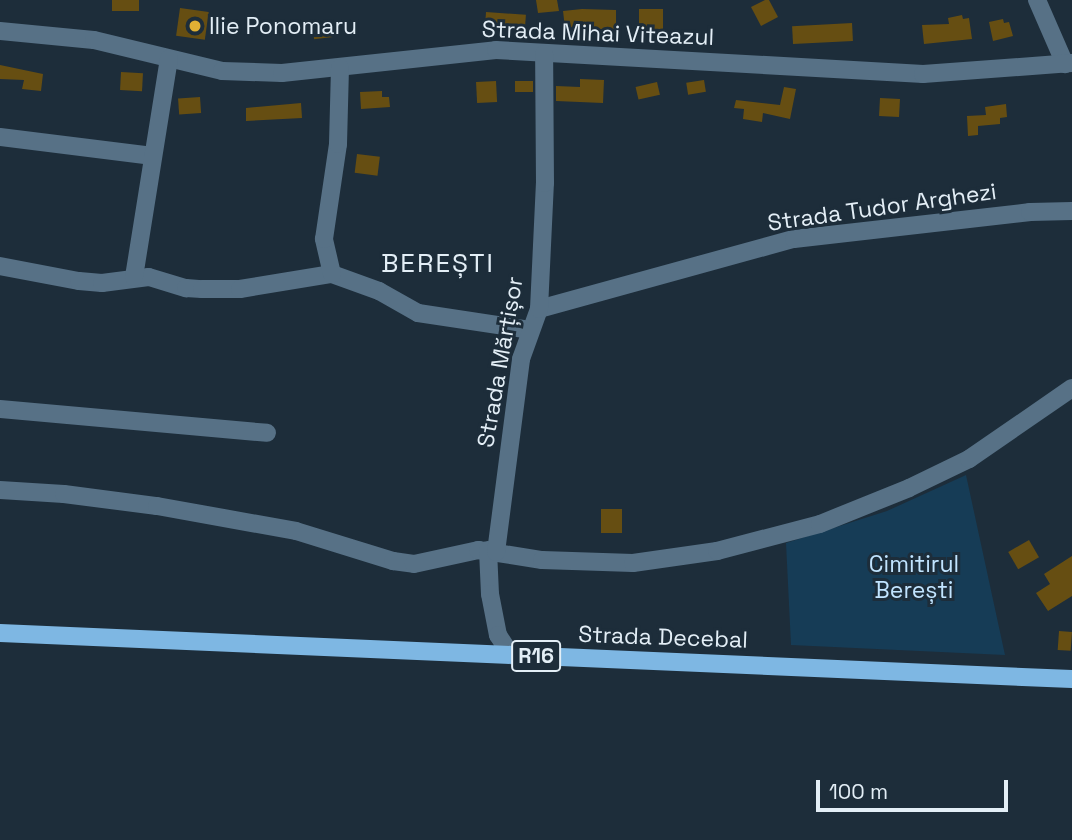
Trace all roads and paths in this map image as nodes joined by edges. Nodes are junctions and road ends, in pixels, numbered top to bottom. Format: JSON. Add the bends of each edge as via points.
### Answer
{"nodes":[{"id":1,"x":1037,"y":0,"type":"edge"},
{"id":2,"x":0,"y":31,"type":"edge"},
{"id":3,"x":544,"y":54,"type":"junction"},
{"id":4,"x":169,"y":59,"type":"junction"},
{"id":5,"x":1069,"y":64,"type":"edge"},
{"id":6,"x":340,"y":68,"type":"junction"},
{"id":7,"x":0,"y":137,"type":"edge"},
{"id":8,"x":153,"y":156,"type":"junction"},
{"id":9,"x":1072,"y":211,"type":"edge"},
{"id":10,"x":0,"y":266,"type":"edge"},
{"id":11,"x":332,"y":274,"type":"junction"},
{"id":12,"x":134,"y":277,"type":"junction"},
{"id":13,"x":539,"y":309,"type":"junction"},
{"id":14,"x":530,"y":330,"type":"junction"},
{"id":15,"x":1072,"y":388,"type":"edge"},
{"id":16,"x":0,"y":409,"type":"edge"},
{"id":17,"x":267,"y":433,"type":"dead end"},
{"id":18,"x":0,"y":490,"type":"edge"},
{"id":19,"x":492,"y":551,"type":"junction"},
{"id":20,"x":0,"y":633,"type":"edge"},
{"id":21,"x":511,"y":655,"type":"junction"},
{"id":22,"x":1072,"y":679,"type":"edge"}],
"edges":[{"from":1,"to":5,"type":"street"},
{"from":2,"to":4,"type":"street","name":"Strada Mihai Viteazul","via":[[65,35]]},
{"from":3,"to":5,"type":"street","name":"Strada Mihai Viteazul","via":[[923,74]]},
{"from":3,"to":6,"type":"street","name":"Strada Mihai Viteazul","via":[[495,50]]},
{"from":3,"to":13,"type":"street","name":"Strada Mărțișor","via":[[545,183]]},
{"from":4,"to":6,"type":"street","name":"Strada Mihai Viteazul","via":[[222,71],[282,73]]},
{"from":4,"to":8,"type":"street"},
{"from":6,"to":11,"type":"street","via":[[338,144],[324,240]]},
{"from":7,"to":8,"type":"street"},
{"from":8,"to":12,"type":"street"},
{"from":9,"to":13,"type":"street","name":"Strada Tudor Arghezi","via":[[794,239]]},
{"from":10,"to":12,"type":"street","via":[[79,281]]},
{"from":11,"to":12,"type":"street","via":[[240,289],[186,288]]},
{"from":11,"to":14,"type":"street","via":[[379,291],[418,313]]},
{"from":13,"to":14,"type":"street","name":"Strada Mărțișor"},
{"from":14,"to":19,"type":"street","name":"Strada Mărțișor","via":[[521,359]]},
{"from":15,"to":19,"type":"street","via":[[969,459],[808,528],[717,551],[633,563],[583,563]]},
{"from":16,"to":17,"type":"street"},
{"from":18,"to":19,"type":"street","via":[[157,506],[296,531],[414,564]]},
{"from":19,"to":21,"type":"street","name":"Strada Mărțișor","via":[[490,594],[498,635]]},
{"from":20,"to":21,"type":"main road","name":"Strada Decebal","number":"R16"},
{"from":21,"to":22,"type":"main road","name":"Strada Decebal","number":"R16"}]}
